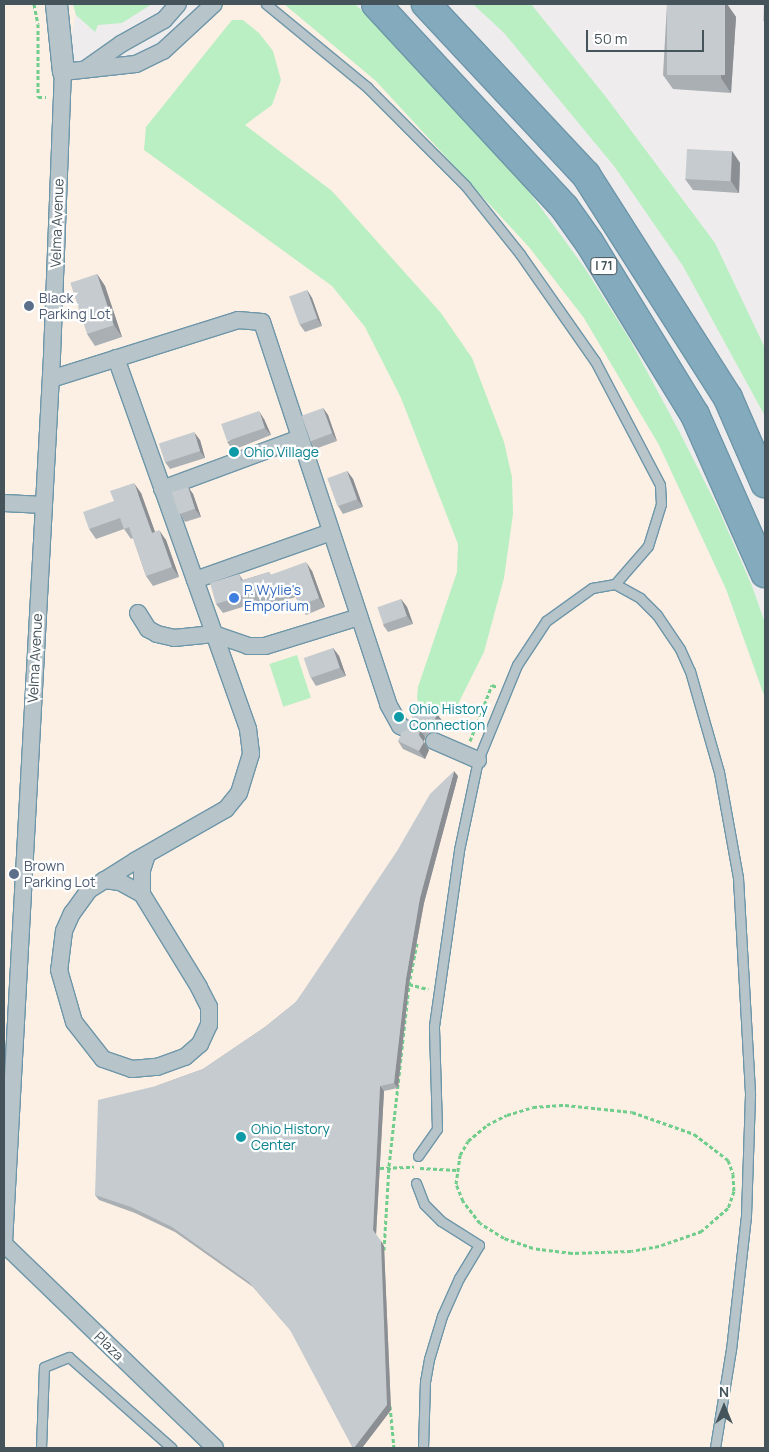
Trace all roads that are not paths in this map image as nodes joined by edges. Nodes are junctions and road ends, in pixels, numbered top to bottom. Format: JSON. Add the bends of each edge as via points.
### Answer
{"nodes":[{"id":1,"x":56,"y":4,"type":"edge"},
{"id":2,"x":178,"y":4,"type":"edge"},
{"id":3,"x":214,"y":4,"type":"edge"},
{"id":4,"x":266,"y":4,"type":"edge"},
{"id":5,"x":376,"y":4,"type":"edge"},
{"id":6,"x":426,"y":4,"type":"edge"},
{"id":7,"x":86,"y":69,"type":"junction"},
{"id":8,"x":63,"y":72,"type":"junction"},
{"id":9,"x":116,"y":358,"type":"junction"},
{"id":10,"x":51,"y":378,"type":"junction"},
{"id":11,"x":300,"y":438,"type":"junction"},
{"id":12,"x":765,"y":483,"type":"edge"},
{"id":13,"x":162,"y":489,"type":"junction"},
{"id":14,"x":4,"y":503,"type":"edge"},
{"id":15,"x":44,"y":505,"type":"junction"},
{"id":16,"x":331,"y":532,"type":"junction"},
{"id":17,"x":765,"y":573,"type":"edge"},
{"id":18,"x":195,"y":580,"type":"junction"},
{"id":19,"x":615,"y":584,"type":"junction"},
{"id":20,"x":138,"y":613,"type":"dead end"},
{"id":21,"x":359,"y":617,"type":"junction"},
{"id":22,"x":214,"y":634,"type":"junction"},
{"id":23,"x":411,"y":731,"type":"edge"},
{"id":24,"x":434,"y":741,"type":"dead end"},
{"id":25,"x":471,"y":757,"type":"junction"},
{"id":26,"x":147,"y":854,"type":"junction"},
{"id":27,"x":104,"y":880,"type":"junction"},
{"id":28,"x":142,"y":894,"type":"junction"},
{"id":29,"x":418,"y":1156,"type":"dead end"},
{"id":30,"x":416,"y":1183,"type":"dead end"},
{"id":31,"x":4,"y":1244,"type":"edge"},
{"id":32,"x":41,"y":1448,"type":"edge"},
{"id":33,"x":172,"y":1448,"type":"edge"},
{"id":34,"x":215,"y":1448,"type":"edge"},
{"id":35,"x":423,"y":1448,"type":"edge"},
{"id":36,"x":715,"y":1448,"type":"edge"}],
"edges":[{"from":1,"to":8,"type":"street"},
{"from":2,"to":7,"type":"street","via":[[164,20],[121,44]]},
{"from":3,"to":7,"type":"street","via":[[163,52],[136,64]]},
{"from":4,"to":19,"type":"lane","via":[[367,87],[465,185],[520,254],[595,360],[660,485],[662,504],[648,546]]},
{"from":5,"to":17,"type":"highway","number":"I 71","via":[[564,208],[589,242],[695,416]]},
{"from":6,"to":12,"type":"highway","number":"I 71","via":[[586,175],[728,398]]},
{"from":7,"to":8,"type":"street"},
{"from":8,"to":10,"type":"street","name":"Velma Avenue"},
{"from":9,"to":10,"type":"street"},
{"from":9,"to":11,"type":"street","via":[[238,320],[262,322]]},
{"from":9,"to":13,"type":"street"},
{"from":10,"to":15,"type":"street","name":"Velma Avenue"},
{"from":11,"to":13,"type":"street"},
{"from":11,"to":16,"type":"street"},
{"from":13,"to":18,"type":"street"},
{"from":14,"to":15,"type":"street"},
{"from":15,"to":31,"type":"street","name":"Velma Avenue"},
{"from":16,"to":18,"type":"street"},
{"from":16,"to":21,"type":"street"},
{"from":18,"to":22,"type":"street"},
{"from":19,"to":25,"type":"lane","via":[[592,588],[546,621],[526,650]]},
{"from":19,"to":36,"type":"lane","via":[[640,598],[657,615],[680,649],[693,680],[719,772],[738,878],[750,1095],[746,1198],[731,1349]]},
{"from":20,"to":22,"type":"street","via":[[148,629],[157,634],[174,638]]},
{"from":21,"to":22,"type":"street","via":[[265,646],[248,646]]},
{"from":21,"to":23,"type":"street","via":[[388,704],[400,726]]},
{"from":22,"to":26,"type":"street","via":[[248,729],[251,754],[248,773],[239,793],[226,809]]},
{"from":24,"to":25,"type":"street"},
{"from":25,"to":29,"type":"lane","via":[[434,1026],[437,1130]]},
{"from":26,"to":27,"type":"street"},
{"from":26,"to":28,"type":"street","via":[[141,877]]},
{"from":27,"to":28,"type":"street","via":[[120,882]]},
{"from":27,"to":28,"type":"street","via":[[89,890],[72,913],[59,949],[59,970],[74,1022],[88,1044],[103,1060],[132,1069],[157,1067],[185,1057],[200,1044],[209,1025],[208,1007],[199,986]]},
{"from":30,"to":35,"type":"lane","via":[[424,1204],[441,1221],[479,1245],[442,1316],[429,1359],[423,1398]]},
{"from":31,"to":34,"type":"street","name":"Plaza"},
{"from":32,"to":33,"type":"lane","via":[[44,1368],[69,1357]]}]}
